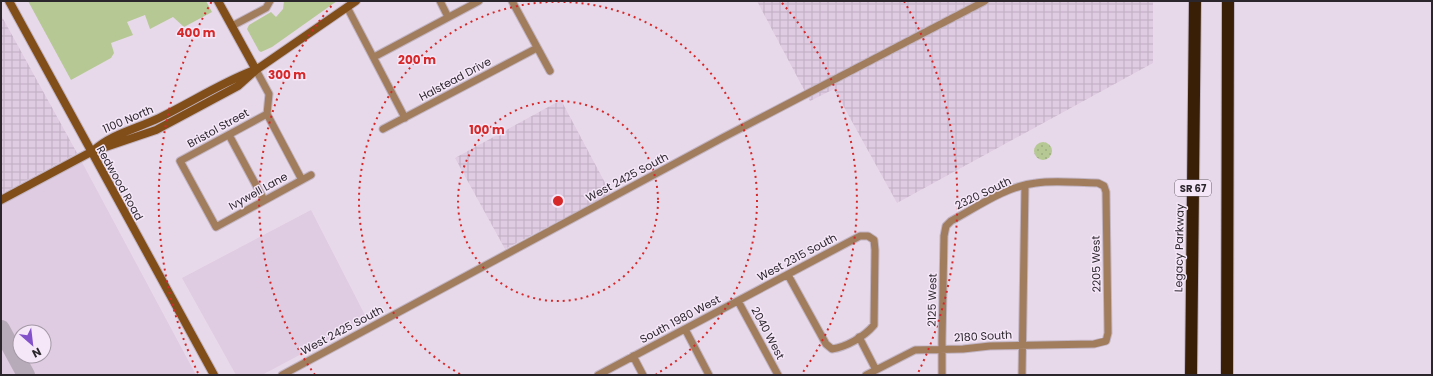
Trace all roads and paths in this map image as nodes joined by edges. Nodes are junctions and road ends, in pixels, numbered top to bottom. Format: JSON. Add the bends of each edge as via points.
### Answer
{"nodes":[{"id":1,"x":9,"y":1,"type":"edge"},
{"id":2,"x":218,"y":1,"type":"edge"},
{"id":3,"x":270,"y":1,"type":"edge"},
{"id":4,"x":356,"y":1,"type":"edge"},
{"id":5,"x":440,"y":1,"type":"edge"},
{"id":6,"x":479,"y":1,"type":"edge"},
{"id":7,"x":512,"y":1,"type":"edge"},
{"id":8,"x":985,"y":1,"type":"edge"},
{"id":9,"x":1195,"y":1,"type":"edge"},
{"id":10,"x":1228,"y":1,"type":"edge"},
{"id":11,"x":347,"y":7,"type":"junction"},
{"id":12,"x":448,"y":17,"type":"junction"},
{"id":13,"x":232,"y":26,"type":"junction"},
{"id":14,"x":537,"y":48,"type":"junction"},
{"id":15,"x":374,"y":57,"type":"junction"},
{"id":16,"x":256,"y":70,"type":"junction"},
{"id":17,"x":550,"y":71,"type":"dead end"},
{"id":18,"x":267,"y":114,"type":"junction"},
{"id":19,"x":405,"y":118,"type":"junction"},
{"id":20,"x":383,"y":129,"type":"dead end"},
{"id":21,"x":229,"y":135,"type":"junction"},
{"id":22,"x":91,"y":152,"type":"junction"},
{"id":23,"x":311,"y":175,"type":"dead end"},
{"id":24,"x":302,"y":180,"type":"junction"},
{"id":25,"x":1025,"y":185,"type":"junction"},
{"id":26,"x":1104,"y":186,"type":"joint"},
{"id":27,"x":1,"y":200,"type":"edge"},
{"id":28,"x":264,"y":200,"type":"junction"},
{"id":29,"x":216,"y":226,"type":"joint"},
{"id":30,"x":946,"y":226,"type":"joint"},
{"id":31,"x":788,"y":275,"type":"junction"},
{"id":32,"x":738,"y":301,"type":"junction"},
{"id":33,"x":685,"y":329,"type":"junction"},
{"id":34,"x":859,"y":337,"type":"junction"},
{"id":35,"x":1106,"y":342,"type":"joint"},
{"id":36,"x":1022,"y":345,"type":"junction"},
{"id":37,"x":942,"y":348,"type":"junction"},
{"id":38,"x":633,"y":356,"type":"junction"},
{"id":39,"x":876,"y":370,"type":"junction"},
{"id":40,"x":214,"y":375,"type":"edge"},
{"id":41,"x":282,"y":375,"type":"edge"},
{"id":42,"x":598,"y":375,"type":"edge"},
{"id":43,"x":643,"y":375,"type":"edge"},
{"id":44,"x":709,"y":375,"type":"edge"},
{"id":45,"x":778,"y":375,"type":"edge"},
{"id":46,"x":866,"y":375,"type":"edge"},
{"id":47,"x":942,"y":375,"type":"edge"},
{"id":48,"x":1022,"y":375,"type":"edge"},
{"id":49,"x":1191,"y":375,"type":"edge"},
{"id":50,"x":1226,"y":375,"type":"edge"}],
"edges":[{"from":1,"to":22,"type":"main road","name":"Redwood Road"},
{"from":2,"to":13,"type":"main road"},
{"from":3,"to":13,"type":"street","via":[[266,8]]},
{"from":4,"to":11,"type":"main road","name":"1100 North"},
{"from":5,"to":12,"type":"street"},
{"from":6,"to":12,"type":"street"},
{"from":7,"to":14,"type":"street"},
{"from":8,"to":41,"type":"street","name":"West 2425 South","via":[[724,137]]},
{"from":9,"to":49,"type":"highway","name":"Legacy Parkway","number":"SR 67"},
{"from":10,"to":50,"type":"highway","number":"SR 67"},
{"from":11,"to":15,"type":"street"},
{"from":11,"to":16,"type":"main road","name":"1100 North"},
{"from":12,"to":15,"type":"street"},
{"from":13,"to":16,"type":"main road"},
{"from":14,"to":17,"type":"street"},
{"from":14,"to":19,"type":"street","name":"Halstead Drive"},
{"from":15,"to":19,"type":"street"},
{"from":16,"to":18,"type":"street","via":[[269,94]]},
{"from":16,"to":22,"type":"main road","name":"1100 North","via":[[238,86],[164,126]]},
{"from":18,"to":21,"type":"street","name":"Bristol Street"},
{"from":18,"to":24,"type":"street"},
{"from":19,"to":20,"type":"street","name":"Halstead Drive"},
{"from":21,"to":28,"type":"street"},
{"from":21,"to":29,"type":"street","name":"Bristol Street","via":[[180,161]]},
{"from":22,"to":27,"type":"main road","name":"1100 North"},
{"from":22,"to":40,"type":"main road","name":"Redwood Road"},
{"from":23,"to":24,"type":"street","name":"Ivywell Lane"},
{"from":24,"to":28,"type":"street","name":"Ivywell Lane"},
{"from":25,"to":26,"type":"street","name":"2320 South","via":[[1098,183]]},
{"from":25,"to":30,"type":"street","name":"2320 South","via":[[1009,190]]},
{"from":25,"to":36,"type":"street"},
{"from":26,"to":35,"type":"street","name":"2205 West","via":[[1108,333]]},
{"from":28,"to":29,"type":"street","name":"Ivywell Lane"},
{"from":30,"to":37,"type":"street","name":"2125 West"},
{"from":31,"to":32,"type":"street","name":"West 2315 South"},
{"from":31,"to":34,"type":"street","via":[[826,344],[832,349],[840,348]]},
{"from":31,"to":34,"type":"street","name":"West 2315 South","via":[[860,236],[868,236],[874,240],[874,325]]},
{"from":32,"to":33,"type":"street","name":"South 1980 West"},
{"from":32,"to":45,"type":"street","name":"2040 West"},
{"from":33,"to":38,"type":"street","name":"South 1980 West"},
{"from":33,"to":44,"type":"street"},
{"from":34,"to":39,"type":"street"},
{"from":35,"to":36,"type":"street","name":"2180 South"},
{"from":36,"to":37,"type":"street","name":"2180 South"},
{"from":36,"to":48,"type":"street"},
{"from":37,"to":39,"type":"street","name":"2180 South","via":[[915,350]]},
{"from":37,"to":47,"type":"street","name":"2125 West"},
{"from":38,"to":42,"type":"street","name":"South 1980 West"},
{"from":38,"to":43,"type":"street","name":"South 1980 West"},
{"from":39,"to":46,"type":"street","name":"2180 South"}]}
